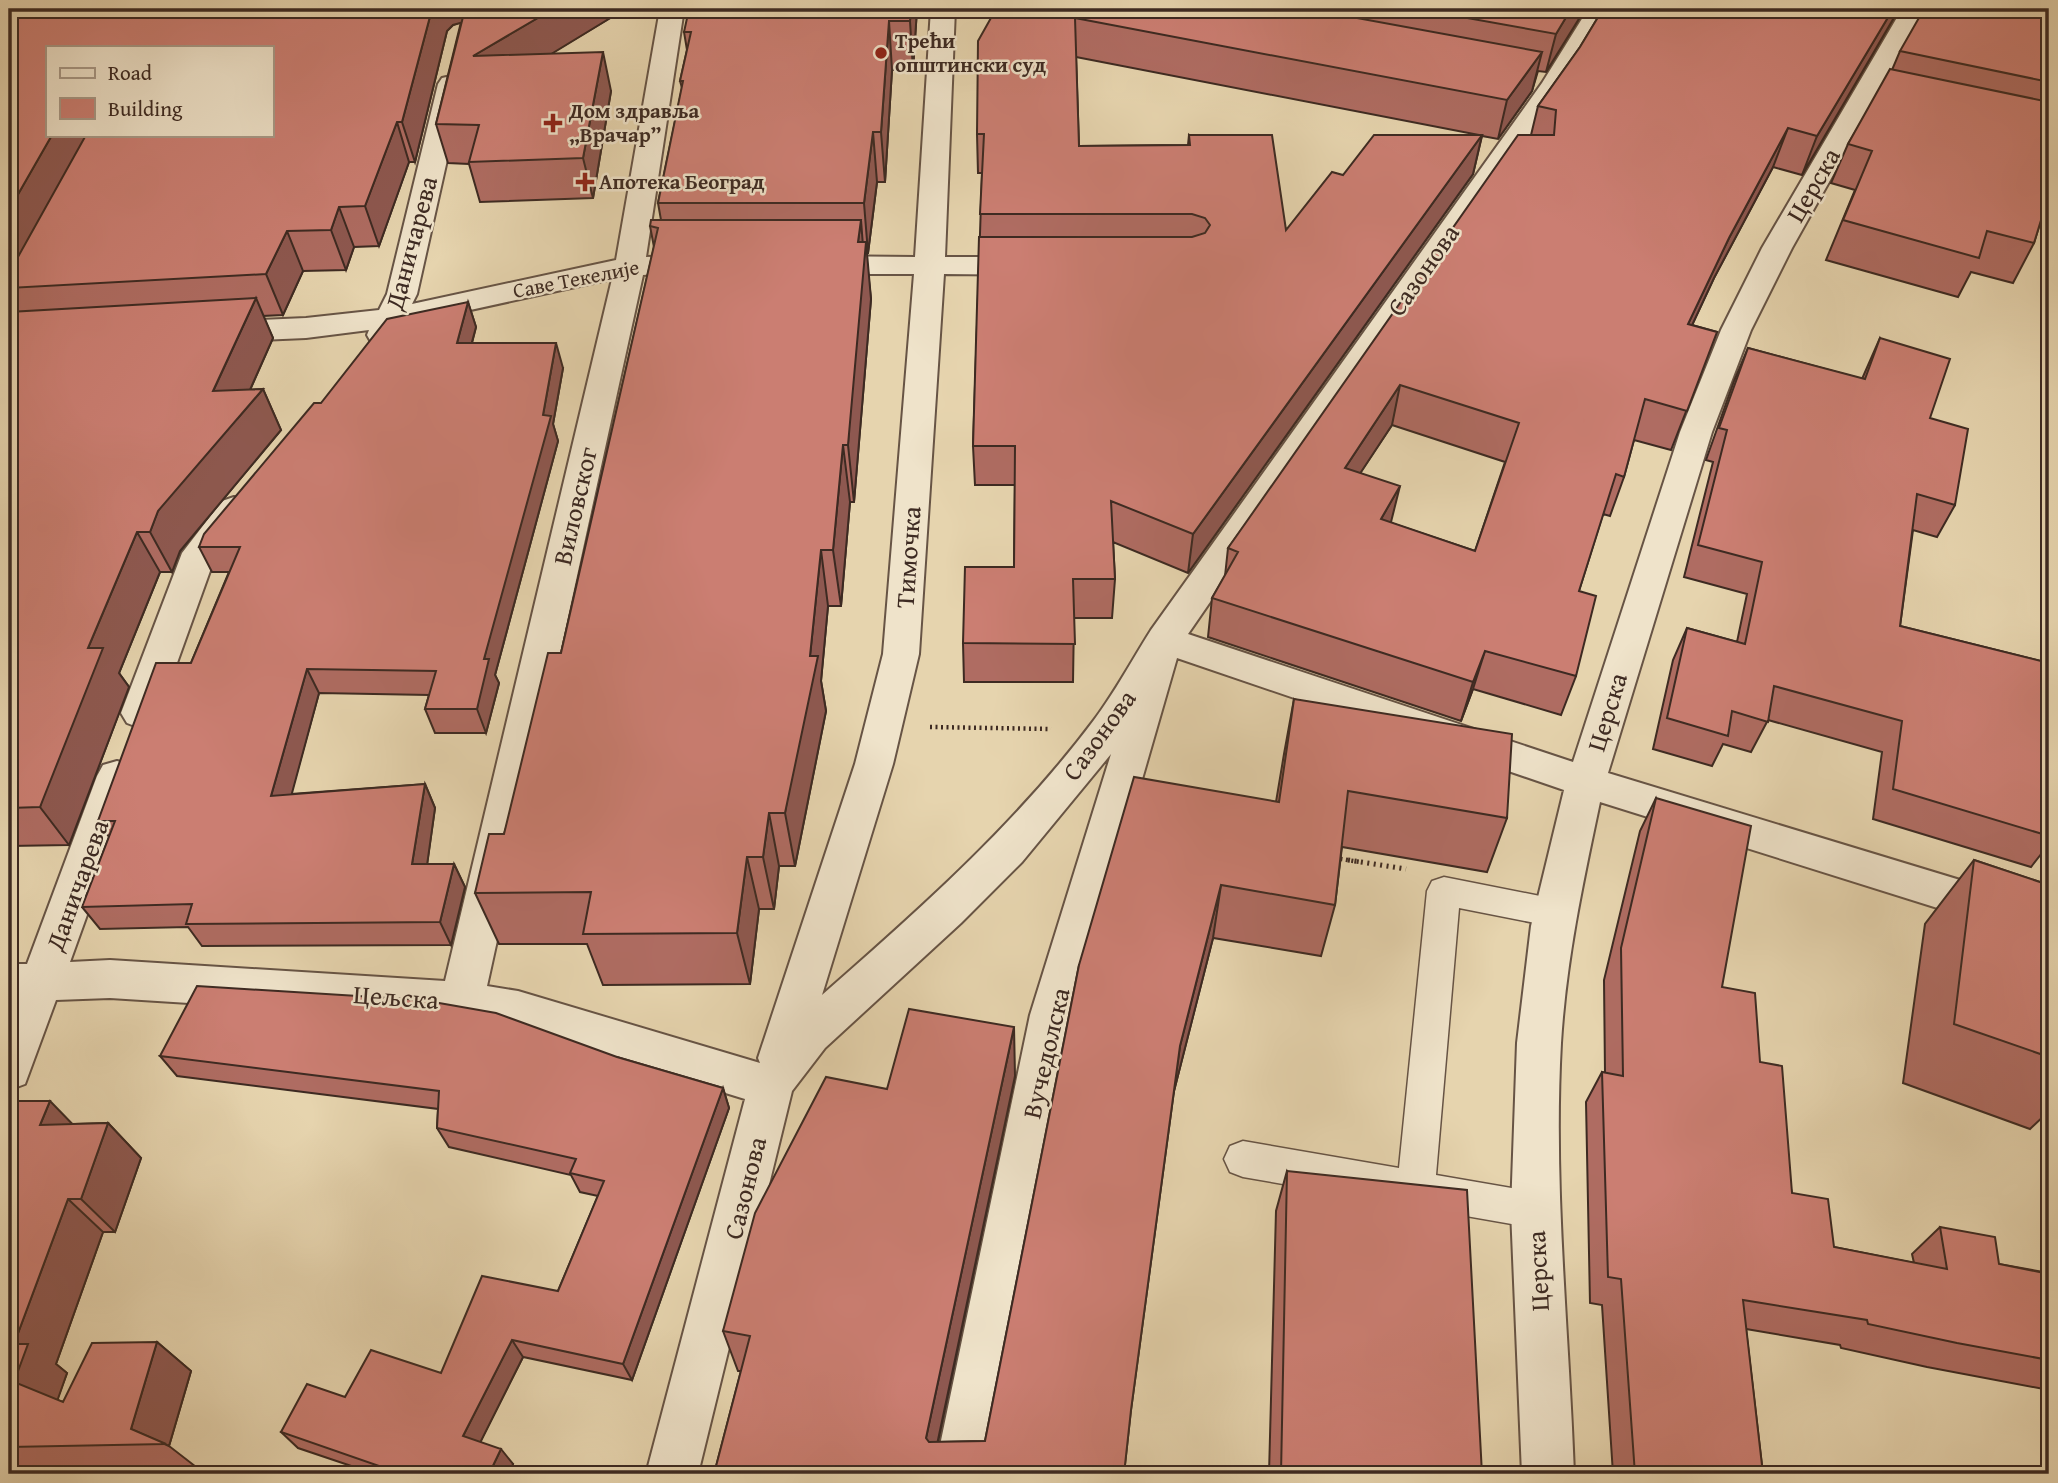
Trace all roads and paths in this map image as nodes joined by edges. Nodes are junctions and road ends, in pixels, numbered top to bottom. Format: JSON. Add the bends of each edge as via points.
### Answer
{"nodes":[{"id":1,"x":672,"y":9,"type":"edge"},
{"id":2,"x":943,"y":9,"type":"edge"},
{"id":3,"x":1600,"y":9,"type":"edge"},
{"id":4,"x":1914,"y":9,"type":"edge"},
{"id":5,"x":457,"y":58,"type":"edge"},
{"id":6,"x":724,"y":264,"type":"edge"},
{"id":7,"x":630,"y":265,"type":"junction"},
{"id":8,"x":793,"y":265,"type":"edge"},
{"id":9,"x":929,"y":266,"type":"junction"},
{"id":10,"x":1056,"y":266,"type":"edge"},
{"id":11,"x":392,"y":318,"type":"junction"},
{"id":12,"x":183,"y":334,"type":"edge"},
{"id":13,"x":359,"y":362,"type":"edge"},
{"id":14,"x":255,"y":485,"type":"edge"},
{"id":15,"x":1164,"y":640,"type":"junction"},
{"id":16,"x":920,"y":726,"type":"dead end"},
{"id":17,"x":1108,"y":730,"type":"junction"},
{"id":18,"x":1586,"y":782,"type":"junction"},
{"id":19,"x":1324,"y":856,"type":"edge"},
{"id":20,"x":1444,"y":891,"type":"junction"},
{"id":21,"x":1555,"y":913,"type":"junction"},
{"id":22,"x":2049,"y":925,"type":"edge"},
{"id":23,"x":26,"y":981,"type":"edge"},
{"id":24,"x":462,"y":1001,"type":"junction"},
{"id":25,"x":9,"y":1070,"type":"edge"},
{"id":26,"x":771,"y":1087,"type":"junction"},
{"id":27,"x":1243,"y":1159,"type":"dead end"},
{"id":28,"x":1416,"y":1189,"type":"junction"},
{"id":29,"x":1535,"y":1210,"type":"junction"},
{"id":30,"x":672,"y":1474,"type":"edge"},
{"id":31,"x":960,"y":1474,"type":"edge"},
{"id":32,"x":1548,"y":1474,"type":"edge"}],
"edges":[{"from":1,"to":7,"type":"street","name":"Виловског"},
{"from":2,"to":9,"type":"street","name":"Тимочка"},
{"from":3,"to":15,"type":"street","name":"Сазонова","via":[[1538,81]]},
{"from":4,"to":18,"type":"street","name":"Церска","via":[[1877,99],[1777,248],[1736,330],[1696,432]]},
{"from":5,"to":11,"type":"street","name":"Даничарева","via":[[402,294]]},
{"from":6,"to":7,"type":"street","name":"Саве Текелије"},
{"from":7,"to":11,"type":"street","name":"Саве Текелије"},
{"from":7,"to":24,"type":"street","name":"Виловског"},
{"from":8,"to":9,"type":"street"},
{"from":9,"to":10,"type":"street"},
{"from":9,"to":26,"type":"street","name":"Тимочка","via":[[901,654],[874,764]]},
{"from":11,"to":12,"type":"street","name":"Саве Текелије"},
{"from":11,"to":13,"type":"street","name":"Даничарева"},
{"from":14,"to":23,"type":"street","name":"Даничарева","via":[[211,536],[192,570]]},
{"from":15,"to":17,"type":"street","name":"Сазонова"},
{"from":15,"to":18,"type":"street"},
{"from":15,"to":31,"type":"street","name":"Вучедолска","via":[[1052,1015]]},
{"from":16,"to":17,"type":"path"},
{"from":17,"to":26,"type":"street","name":"Сазонова","via":[[1008,850],[809,1034]]},
{"from":18,"to":21,"type":"street","name":"Церска"},
{"from":18,"to":22,"type":"street"},
{"from":19,"to":20,"type":"path","via":[[1411,869]]},
{"from":20,"to":21,"type":"lane"},
{"from":20,"to":28,"type":"lane"},
{"from":21,"to":29,"type":"street","name":"Церска","via":[[1539,1043]]},
{"from":23,"to":24,"type":"street","name":"Цељска","via":[[110,979]]},
{"from":23,"to":25,"type":"street","name":"Даничарева"},
{"from":24,"to":26,"type":"street","name":"Цељска","via":[[518,1010]]},
{"from":26,"to":30,"type":"street","name":"Сазонова"},
{"from":27,"to":28,"type":"lane"},
{"from":28,"to":29,"type":"lane"},
{"from":29,"to":32,"type":"street","name":"Церска"}]}
